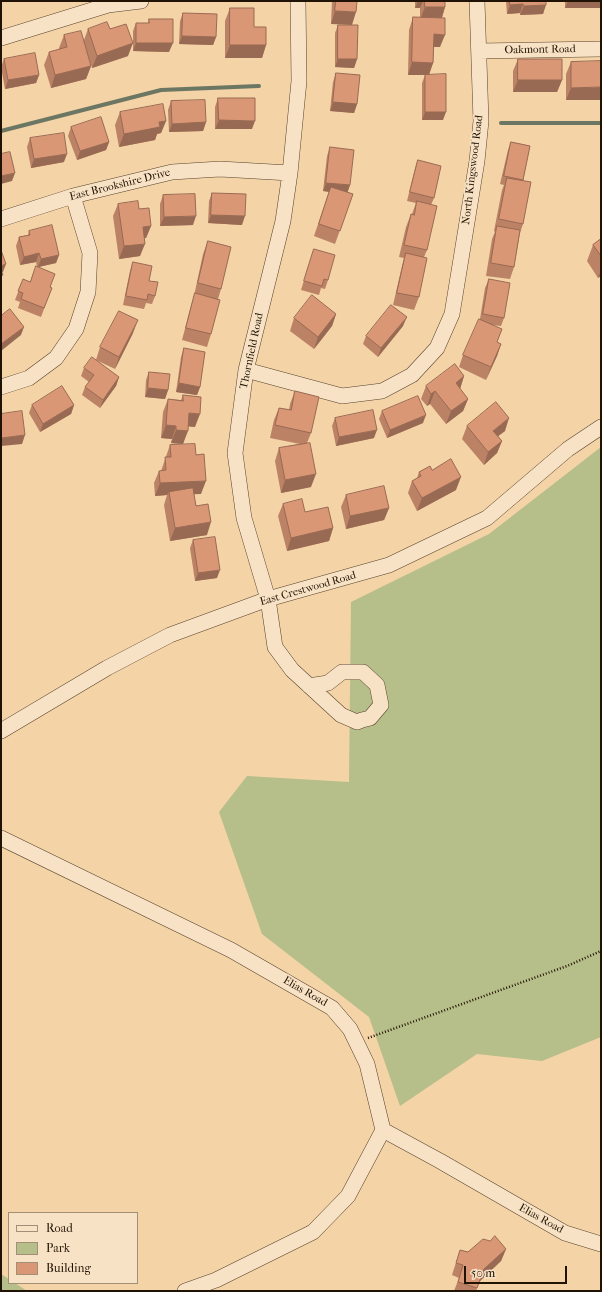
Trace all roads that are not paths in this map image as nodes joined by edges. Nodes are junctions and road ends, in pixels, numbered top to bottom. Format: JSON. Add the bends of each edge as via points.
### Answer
{"nodes":[{"id":1,"x":141,"y":1,"type":"edge"},
{"id":2,"x":298,"y":1,"type":"edge"},
{"id":3,"x":477,"y":1,"type":"edge"},
{"id":4,"x":1,"y":38,"type":"edge"},
{"id":5,"x":601,"y":49,"type":"edge"},
{"id":6,"x":479,"y":51,"type":"junction"},
{"id":7,"x":290,"y":173,"type":"junction"},
{"id":8,"x":73,"y":196,"type":"junction"},
{"id":9,"x":1,"y":219,"type":"edge"},
{"id":10,"x":246,"y":370,"type":"junction"},
{"id":11,"x":1,"y":387,"type":"edge"},
{"id":12,"x":601,"y":427,"type":"edge"},
{"id":13,"x":268,"y":599,"type":"junction"},
{"id":14,"x":309,"y":686,"type":"dead end"},
{"id":15,"x":1,"y":731,"type":"edge"},
{"id":16,"x":1,"y":838,"type":"edge"},
{"id":17,"x":383,"y":1130,"type":"junction"},
{"id":18,"x":601,"y":1244,"type":"edge"},
{"id":19,"x":219,"y":1285,"type":"edge"},
{"id":20,"x":185,"y":1291,"type":"edge"}],
"edges":[{"from":1,"to":4,"type":"street","via":[[108,5]]},
{"from":2,"to":7,"type":"street","name":"Thornfield Road","via":[[299,81]]},
{"from":3,"to":6,"type":"street","name":"North Kingswood Road"},
{"from":5,"to":6,"type":"street","name":"Oakmont Road"},
{"from":6,"to":10,"type":"street","name":"North Kingswood Road","via":[[482,121],[477,161],[452,314],[437,348],[412,375],[382,391],[342,396]]},
{"from":7,"to":8,"type":"street","name":"East Brookshire Drive","via":[[220,169],[172,172]]},
{"from":7,"to":10,"type":"street","name":"Thornfield Road","via":[[283,221]]},
{"from":8,"to":9,"type":"street","name":"East Brookshire Drive"},
{"from":8,"to":11,"type":"street","via":[[90,253],[88,292],[76,329],[56,358],[28,378]]},
{"from":10,"to":13,"type":"street","name":"Thornfield Road","via":[[235,453],[244,518]]},
{"from":12,"to":13,"type":"street","name":"East Crestwood Road","via":[[568,449],[487,518],[389,565]]},
{"from":13,"to":14,"type":"street","name":"Thornfield Road","via":[[275,647],[292,670]]},
{"from":13,"to":15,"type":"street","name":"East Crestwood Road","via":[[170,636],[107,668]]},
{"from":16,"to":17,"type":"street","name":"Elias Road","via":[[231,950],[332,1008],[350,1029],[367,1064]]},
{"from":17,"to":18,"type":"street","name":"Elias Road","via":[[565,1233]]},
{"from":17,"to":19,"type":"street","via":[[348,1196],[313,1232]]},
{"from":19,"to":20,"type":"street"}]}
